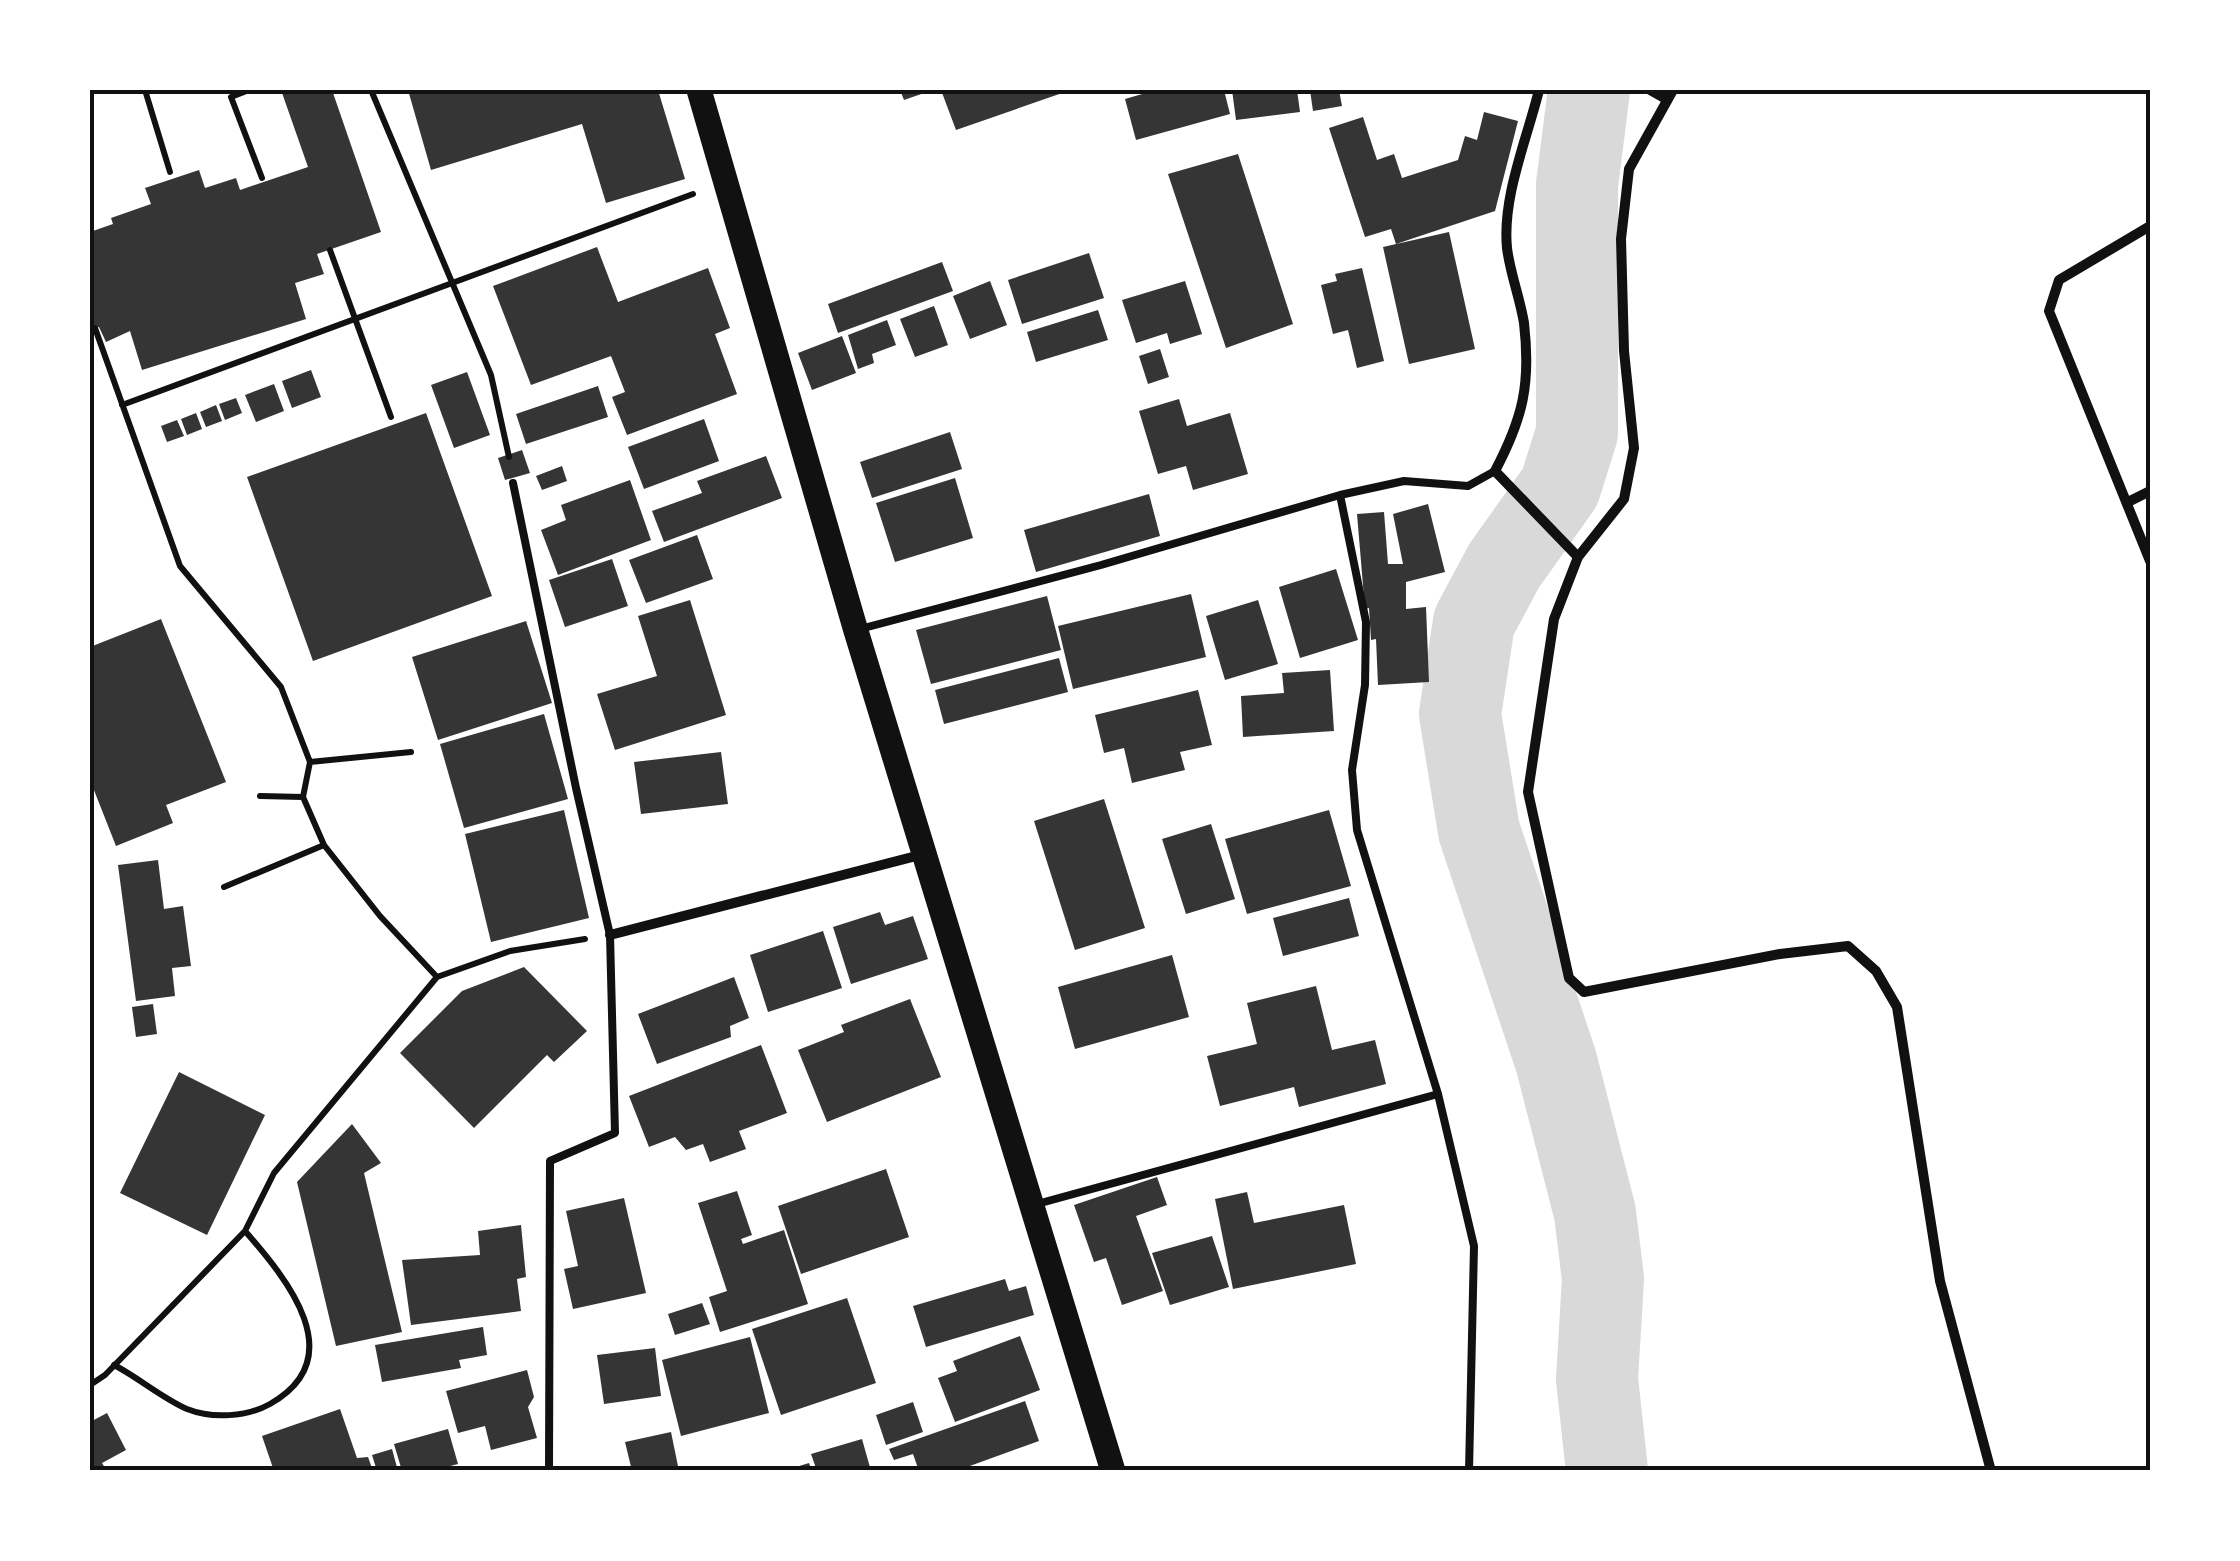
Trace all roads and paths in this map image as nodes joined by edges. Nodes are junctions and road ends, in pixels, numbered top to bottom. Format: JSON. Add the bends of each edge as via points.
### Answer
{"nodes":[{"id":1,"x":145,"y":90,"type":"edge"},
{"id":2,"x":249,"y":90,"type":"edge"},
{"id":3,"x":371,"y":90,"type":"edge"},
{"id":4,"x":699,"y":90,"type":"edge"},
{"id":5,"x":1540,"y":90,"type":"edge"},
{"id":6,"x":1650,"y":90,"type":"edge"},
{"id":7,"x":1669,"y":94,"type":"edge"},
{"id":8,"x":170,"y":172,"type":"dead end"},
{"id":9,"x":262,"y":178,"type":"dead end"},
{"id":10,"x":728,"y":182,"type":"junction"},
{"id":11,"x":2150,"y":226,"type":"edge"},
{"id":12,"x":330,"y":250,"type":"dead end"},
{"id":13,"x":454,"y":284,"type":"junction"},
{"id":14,"x":356,"y":319,"type":"junction"},
{"id":15,"x":95,"y":328,"type":"dead end"},
{"id":16,"x":122,"y":405,"type":"junction"},
{"id":17,"x":391,"y":417,"type":"dead end"},
{"id":18,"x":1495,"y":471,"type":"junction"},
{"id":19,"x":513,"y":483,"type":"joint"},
{"id":20,"x":2150,"y":491,"type":"edge"},
{"id":21,"x":1340,"y":495,"type":"junction"},
{"id":22,"x":2128,"y":502,"type":"junction"},
{"id":23,"x":1578,"y":557,"type":"junction"},
{"id":24,"x":2150,"y":560,"type":"edge"},
{"id":25,"x":856,"y":630,"type":"junction"},
{"id":26,"x":411,"y":752,"type":"dead end"},
{"id":27,"x":310,"y":762,"type":"junction"},
{"id":28,"x":260,"y":796,"type":"dead end"},
{"id":29,"x":303,"y":797,"type":"junction"},
{"id":30,"x":324,"y":846,"type":"junction"},
{"id":31,"x":924,"y":854,"type":"junction"},
{"id":32,"x":224,"y":887,"type":"dead end"},
{"id":33,"x":610,"y":935,"type":"junction"},
{"id":34,"x":437,"y":978,"type":"junction"},
{"id":35,"x":1438,"y":1094,"type":"junction"},
{"id":36,"x":1033,"y":1206,"type":"junction"},
{"id":37,"x":245,"y":1231,"type":"junction"},
{"id":38,"x":114,"y":1364,"type":"junction"},
{"id":39,"x":90,"y":1386,"type":"edge"},
{"id":40,"x":549,"y":1471,"type":"edge"},
{"id":41,"x":1112,"y":1471,"type":"edge"},
{"id":42,"x":1470,"y":1471,"type":"edge"},
{"id":43,"x":1992,"y":1471,"type":"edge"}],
"edges":[{"from":1,"to":8,"type":"path"},
{"from":2,"to":9,"type":"path","via":[[232,96]]},
{"from":3,"to":13,"type":"path"},
{"from":4,"to":10,"type":"main road"},
{"from":5,"to":18,"type":"street","via":[[1510,202],[1507,246],[1524,323],[1526,386],[1517,429]]},
{"from":6,"to":7,"type":"street"},
{"from":7,"to":23,"type":"street","via":[[1629,169],[1620,240],[1634,448],[1624,498]]},
{"from":10,"to":13,"type":"path"},
{"from":10,"to":25,"type":"main road"},
{"from":11,"to":22,"type":"street","via":[[2059,280],[2049,311]]},
{"from":12,"to":14,"type":"path"},
{"from":13,"to":14,"type":"path"},
{"from":13,"to":19,"type":"path","via":[[491,375]]},
{"from":14,"to":16,"type":"path"},
{"from":14,"to":17,"type":"path"},
{"from":15,"to":16,"type":"path"},
{"from":16,"to":27,"type":"path","via":[[180,566],[281,688]]},
{"from":18,"to":21,"type":"lane","via":[[1468,486],[1404,481]]},
{"from":18,"to":23,"type":"street"},
{"from":19,"to":33,"type":"lane"},
{"from":20,"to":22,"type":"street"},
{"from":21,"to":25,"type":"lane"},
{"from":21,"to":35,"type":"lane","via":[[1366,622],[1352,770],[1357,830]]},
{"from":22,"to":24,"type":"street"},
{"from":23,"to":43,"type":"street","via":[[1554,619],[1528,792],[1569,978],[1584,992],[1608,990],[1848,946],[1876,971],[1896,1007],[1940,1281]]},
{"from":25,"to":31,"type":"main road"},
{"from":26,"to":27,"type":"path"},
{"from":27,"to":29,"type":"path"},
{"from":28,"to":29,"type":"path"},
{"from":29,"to":30,"type":"path"},
{"from":30,"to":32,"type":"path"},
{"from":30,"to":34,"type":"path"},
{"from":31,"to":33,"type":"street"},
{"from":31,"to":36,"type":"main road"},
{"from":33,"to":34,"type":"path","via":[[510,951]]},
{"from":33,"to":40,"type":"lane","via":[[615,1132],[550,1161]]},
{"from":34,"to":37,"type":"path","via":[[274,1173]]},
{"from":35,"to":36,"type":"lane"},
{"from":35,"to":42,"type":"lane","via":[[1474,1246]]},
{"from":36,"to":41,"type":"main road"},
{"from":37,"to":38,"type":"path"},
{"from":37,"to":38,"type":"path","via":[[279,1270],[303,1317],[309,1358],[298,1384],[255,1412],[224,1415],[188,1410]]},
{"from":38,"to":39,"type":"path"}]}
